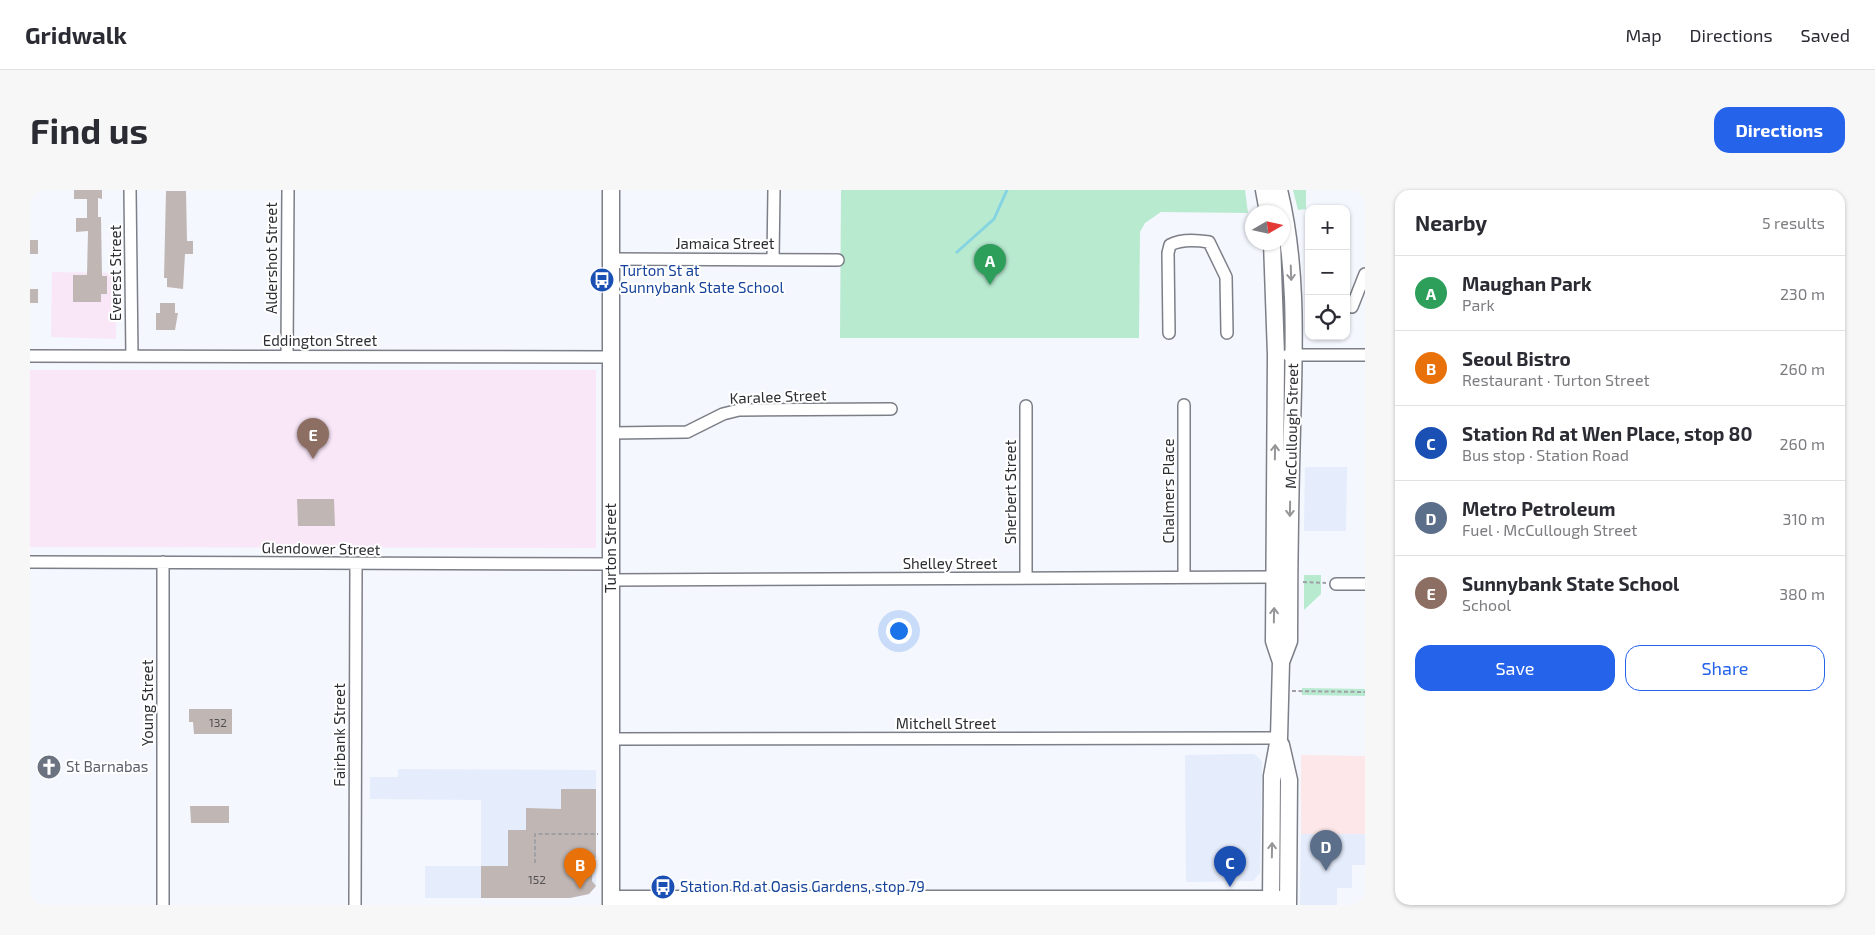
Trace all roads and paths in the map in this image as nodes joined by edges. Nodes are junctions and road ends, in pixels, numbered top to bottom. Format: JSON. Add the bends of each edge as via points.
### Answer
{"nodes":[{"id":1,"x":130,"y":190,"type":"edge"},
{"id":2,"x":288,"y":190,"type":"edge"},
{"id":3,"x":611,"y":190,"type":"edge"},
{"id":4,"x":774,"y":190,"type":"edge"},
{"id":5,"x":1264,"y":190,"type":"edge"},
{"id":6,"x":1279,"y":190,"type":"edge"},
{"id":7,"x":1267,"y":205,"type":"edge"},
{"id":8,"x":1272,"y":250,"type":"edge"},
{"id":9,"x":611,"y":259,"type":"junction"},
{"id":10,"x":773,"y":260,"type":"junction"},
{"id":11,"x":838,"y":260,"type":"dead end"},
{"id":12,"x":1365,"y":274,"type":"edge"},
{"id":13,"x":1352,"y":308,"type":"dead end"},
{"id":14,"x":1170,"y":333,"type":"dead end"},
{"id":15,"x":1227,"y":333,"type":"dead end"},
{"id":16,"x":1276,"y":355,"type":"junction"},
{"id":17,"x":1294,"y":355,"type":"junction"},
{"id":18,"x":1365,"y":355,"type":"edge"},
{"id":19,"x":30,"y":356,"type":"edge"},
{"id":20,"x":132,"y":356,"type":"junction"},
{"id":21,"x":287,"y":356,"type":"junction"},
{"id":22,"x":611,"y":356,"type":"junction"},
{"id":23,"x":1184,"y":405,"type":"dead end"},
{"id":24,"x":1026,"y":406,"type":"dead end"},
{"id":25,"x":891,"y":409,"type":"dead end"},
{"id":26,"x":611,"y":432,"type":"junction"},
{"id":27,"x":30,"y":562,"type":"edge"},
{"id":28,"x":163,"y":562,"type":"junction"},
{"id":29,"x":356,"y":564,"type":"junction"},
{"id":30,"x":611,"y":564,"type":"junction"},
{"id":31,"x":1184,"y":577,"type":"junction"},
{"id":32,"x":1026,"y":578,"type":"junction"},
{"id":33,"x":1287,"y":579,"type":"junction"},
{"id":34,"x":611,"y":580,"type":"junction"},
{"id":35,"x":1336,"y":584,"type":"joint"},
{"id":36,"x":1365,"y":584,"type":"edge"},
{"id":37,"x":1281,"y":691,"type":"junction"},
{"id":38,"x":1365,"y":692,"type":"edge"},
{"id":39,"x":1279,"y":738,"type":"junction"},
{"id":40,"x":612,"y":739,"type":"junction"},
{"id":41,"x":598,"y":834,"type":"dead end"},
{"id":42,"x":535,"y":863,"type":"dead end"},
{"id":43,"x":611,"y":902,"type":"edge"},
{"id":44,"x":832,"y":902,"type":"edge"},
{"id":45,"x":1077,"y":902,"type":"edge"},
{"id":46,"x":1271,"y":902,"type":"edge"},
{"id":47,"x":1288,"y":902,"type":"edge"},
{"id":48,"x":163,"y":905,"type":"edge"},
{"id":49,"x":354,"y":905,"type":"edge"}],
"edges":[{"from":1,"to":20,"type":"street","name":"Everest Street"},
{"from":2,"to":21,"type":"street","name":"Aldershot Street"},
{"from":3,"to":9,"type":"street","name":"Turton Street"},
{"from":4,"to":10,"type":"street"},
{"from":5,"to":7,"type":"street"},
{"from":6,"to":17,"type":"street","name":"McCullough Street","one_way":true,"via":[[1291,259]]},
{"from":8,"to":16,"type":"street","name":"McCullough Street"},
{"from":9,"to":10,"type":"street","name":"Jamaica Street"},
{"from":9,"to":22,"type":"street","name":"Turton Street"},
{"from":10,"to":11,"type":"street","name":"Jamaica Street"},
{"from":12,"to":13,"type":"street"},
{"from":14,"to":15,"type":"street","via":[[1170,245],[1177,241],[1201,241],[1209,242],[1226,277]]},
{"from":16,"to":17,"type":"street"},
{"from":33,"to":16,"type":"street","name":"McCullough Street","one_way":true},
{"from":17,"to":18,"type":"street"},
{"from":17,"to":33,"type":"street","name":"McCullough Street","one_way":true},
{"from":19,"to":20,"type":"street","name":"Eddington Street"},
{"from":20,"to":21,"type":"street","name":"Eddington Street"},
{"from":21,"to":22,"type":"street","name":"Eddington Street"},
{"from":22,"to":26,"type":"street","name":"Turton Street"},
{"from":23,"to":31,"type":"street","name":"Chalmers Place"},
{"from":24,"to":32,"type":"street","name":"Sherbert Street"},
{"from":25,"to":26,"type":"street","name":"Karalee Street","via":[[739,410],[723,414],[687,432]]},
{"from":26,"to":30,"type":"street","name":"Turton Street"},
{"from":27,"to":28,"type":"street","name":"Glendower Street"},
{"from":28,"to":29,"type":"street","name":"Glendower Street"},
{"from":28,"to":48,"type":"street","name":"Young Street"},
{"from":29,"to":30,"type":"street","name":"Glendower Street"},
{"from":29,"to":49,"type":"street","name":"Fairbank Street"},
{"from":30,"to":34,"type":"street","name":"Turton Street"},
{"from":31,"to":32,"type":"street","name":"Shelley Street"},
{"from":31,"to":33,"type":"street","name":"Shelley Street"},
{"from":32,"to":34,"type":"street","name":"Shelley Street"},
{"from":33,"to":35,"type":"path"},
{"from":33,"to":37,"type":"street","name":"McCullough Street","via":[[1274,641],[1282,662]]},
{"from":34,"to":40,"type":"street","name":"Turton Street"},
{"from":35,"to":36,"type":"street"},
{"from":37,"to":38,"type":"path"},
{"from":37,"to":39,"type":"street","name":"McCullough Street"},
{"from":39,"to":40,"type":"street","name":"Mitchell Street"},
{"from":46,"to":39,"type":"street","name":"McCullough Street","one_way":true,"via":[[1272,776]]},
{"from":39,"to":47,"type":"street","name":"McCullough Street","via":[[1290,780]]},
{"from":40,"to":43,"type":"street","name":"Turton Street"},
{"from":41,"to":42,"type":"path","via":[[535,834]]},
{"from":43,"to":44,"type":"street"},
{"from":44,"to":45,"type":"street"},
{"from":45,"to":46,"type":"street"},
{"from":46,"to":47,"type":"street"}]}
